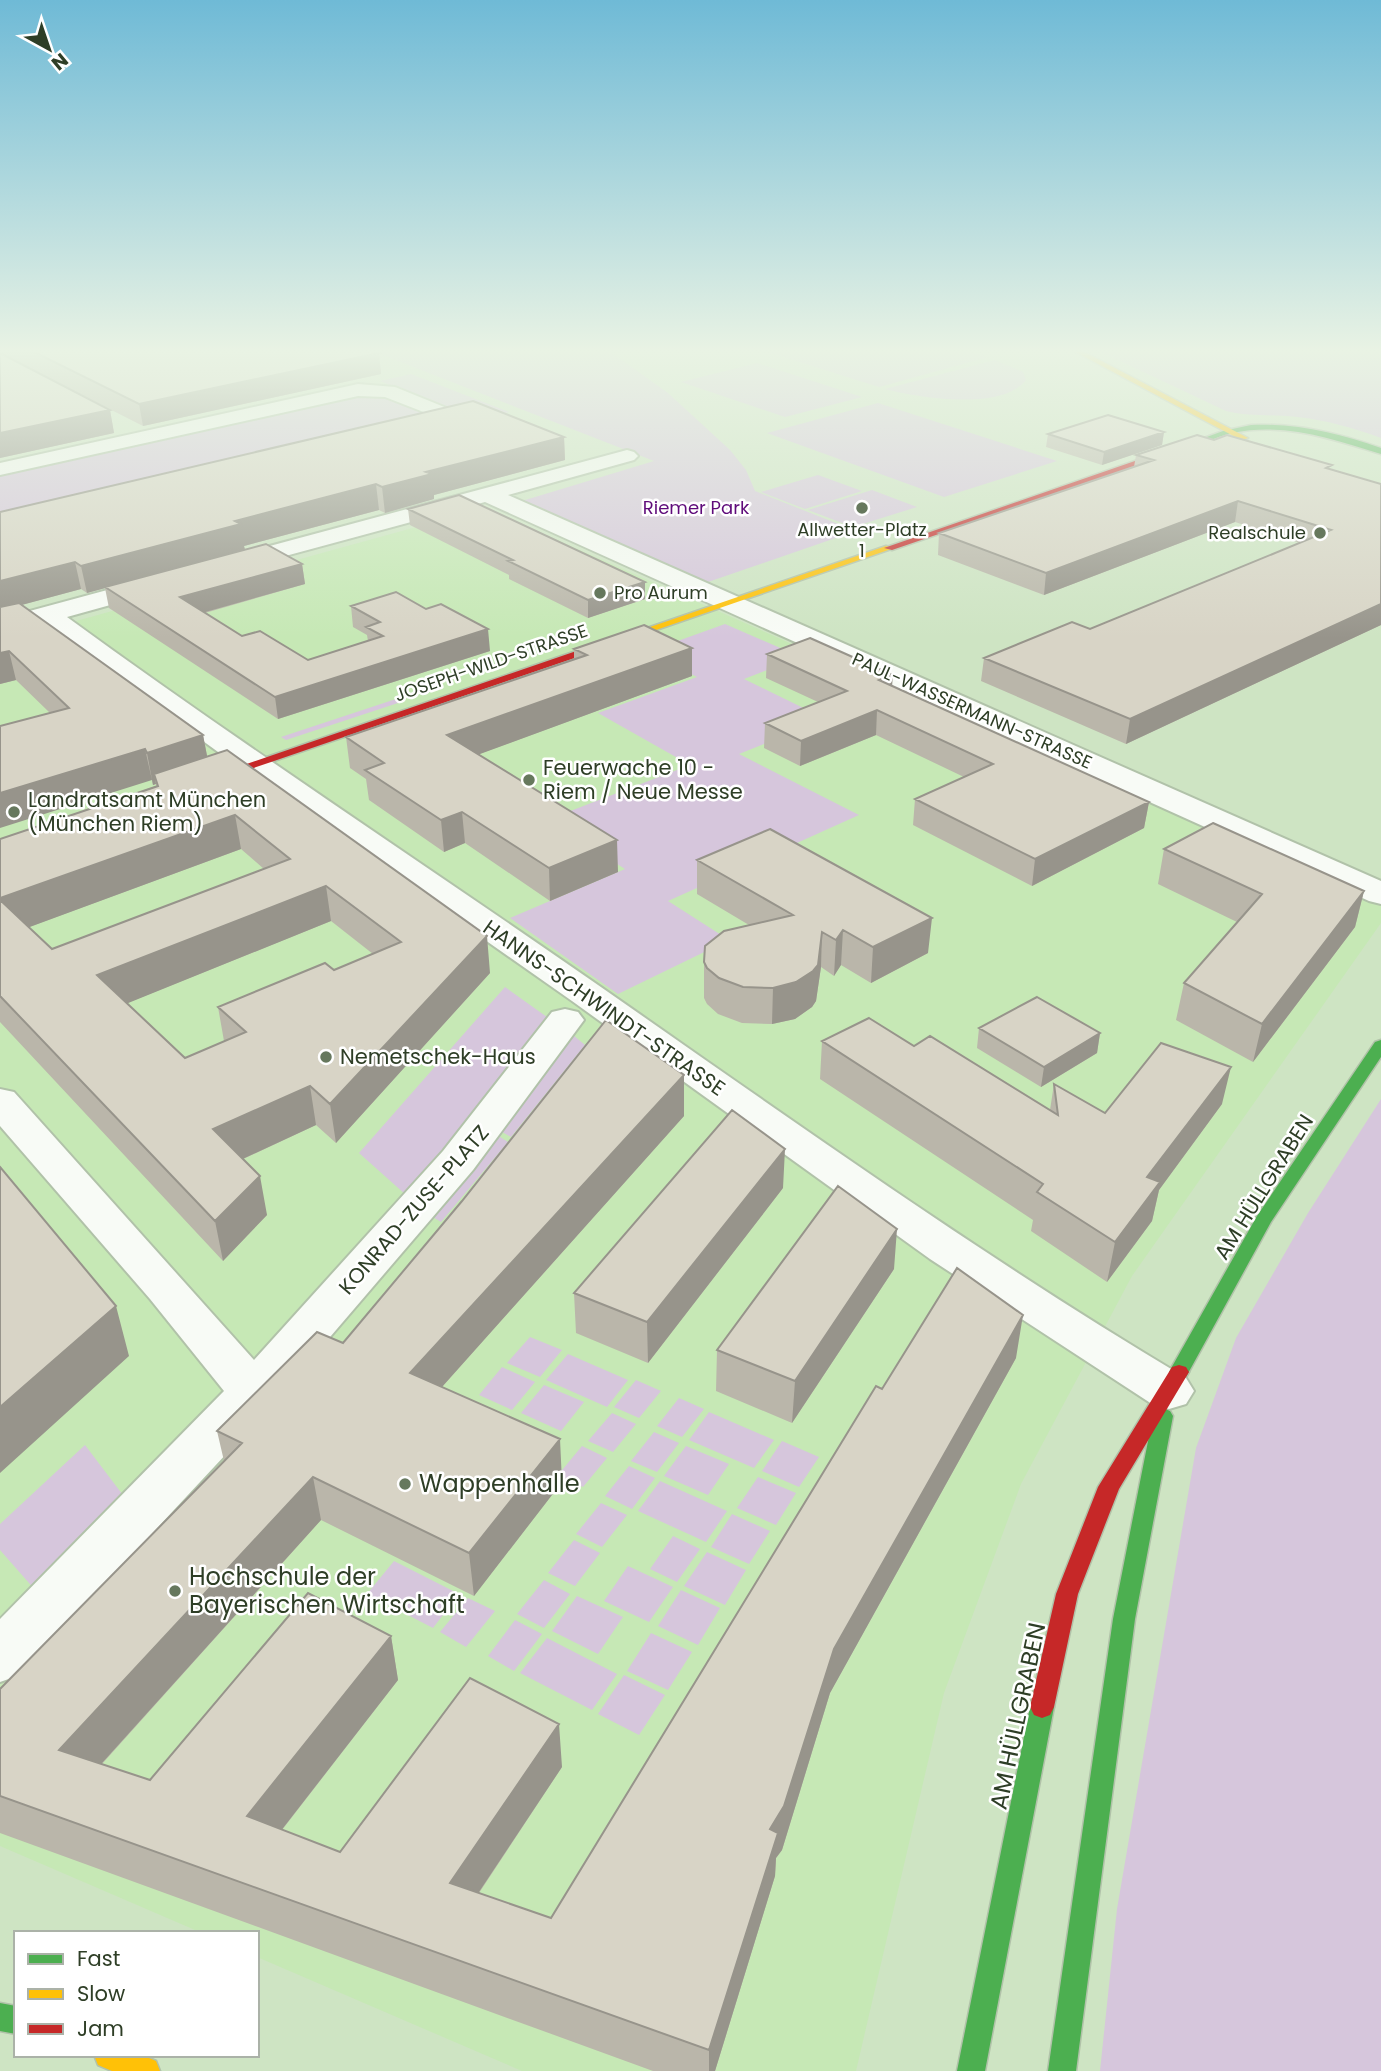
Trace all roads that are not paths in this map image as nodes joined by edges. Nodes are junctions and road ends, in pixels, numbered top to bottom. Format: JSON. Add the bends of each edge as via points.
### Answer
{"nodes":[{"id":1,"x":113,"y":445,"type":"edge"},
{"id":2,"x":1192,"y":445,"type":"edge"},
{"id":3,"x":1364,"y":445,"type":"edge"},
{"id":4,"x":1381,"y":451,"type":"edge"},
{"id":5,"x":627,"y":456,"type":"dead end"},
{"id":6,"x":0,"y":469,"type":"edge"},
{"id":7,"x":486,"y":494,"type":"junction"},
{"id":8,"x":203,"y":571,"type":"edge"},
{"id":9,"x":177,"y":579,"type":"edge"},
{"id":10,"x":729,"y":603,"type":"junction"},
{"id":11,"x":46,"y":614,"type":"junction"},
{"id":12,"x":0,"y":627,"type":"edge"},
{"id":13,"x":253,"y":764,"type":"junction"},
{"id":14,"x":185,"y":787,"type":"edge"},
{"id":15,"x":1381,"y":894,"type":"edge"},
{"id":16,"x":565,"y":1020,"type":"dead end"},
{"id":17,"x":1381,"y":1045,"type":"edge"},
{"id":18,"x":0,"y":1101,"type":"edge"},
{"id":19,"x":1169,"y":1391,"type":"junction"},
{"id":20,"x":254,"y":1394,"type":"junction"},
{"id":21,"x":0,"y":1657,"type":"edge"},
{"id":22,"x":112,"y":2057,"type":"edge"},
{"id":23,"x":146,"y":2071,"type":"edge"},
{"id":24,"x":971,"y":2071,"type":"edge"},
{"id":25,"x":1062,"y":2071,"type":"edge"}],
"edges":[{"from":1,"to":6,"type":"street"},
{"from":2,"to":10,"type":"street","name":"JOSEPH-WILD-STRASSE"},
{"from":3,"to":4,"type":"street","name":"JOSEPH-WILD-STRASSE"},
{"from":5,"to":7,"type":"street"},
{"from":7,"to":8,"type":"street"},
{"from":7,"to":10,"type":"street","name":"PAUL-WASSERMANN-STRASSE"},
{"from":9,"to":11,"type":"street"},
{"from":10,"to":13,"type":"street","name":"JOSEPH-WILD-STRASSE"},
{"from":10,"to":15,"type":"street","name":"PAUL-WASSERMANN-STRASSE"},
{"from":11,"to":12,"type":"street"},
{"from":11,"to":13,"type":"street","name":"HANNS-SCHWINDT-STRASSE"},
{"from":13,"to":14,"type":"street","name":"JOSEPH-WILD-STRASSE"},
{"from":13,"to":19,"type":"street","name":"HANNS-SCHWINDT-STRASSE","via":[[865,1192],[1089,1344]]},
{"from":16,"to":20,"type":"street","name":"KONRAD-ZUSE-PLATZ","via":[[486,1128]]},
{"from":17,"to":19,"type":"street","name":"AM HÜLLGRABEN","via":[[1263,1220]]},
{"from":18,"to":20,"type":"street"},
{"from":19,"to":24,"type":"street","name":"AM HÜLLGRABEN","via":[[1109,1487],[1067,1594]]},
{"from":19,"to":25,"type":"street","name":"AM HÜLLGRABEN","via":[[1124,1619]]},
{"from":20,"to":21,"type":"street","name":"KONRAD-ZUSE-PLATZ"},
{"from":22,"to":23,"type":"street"}]}
